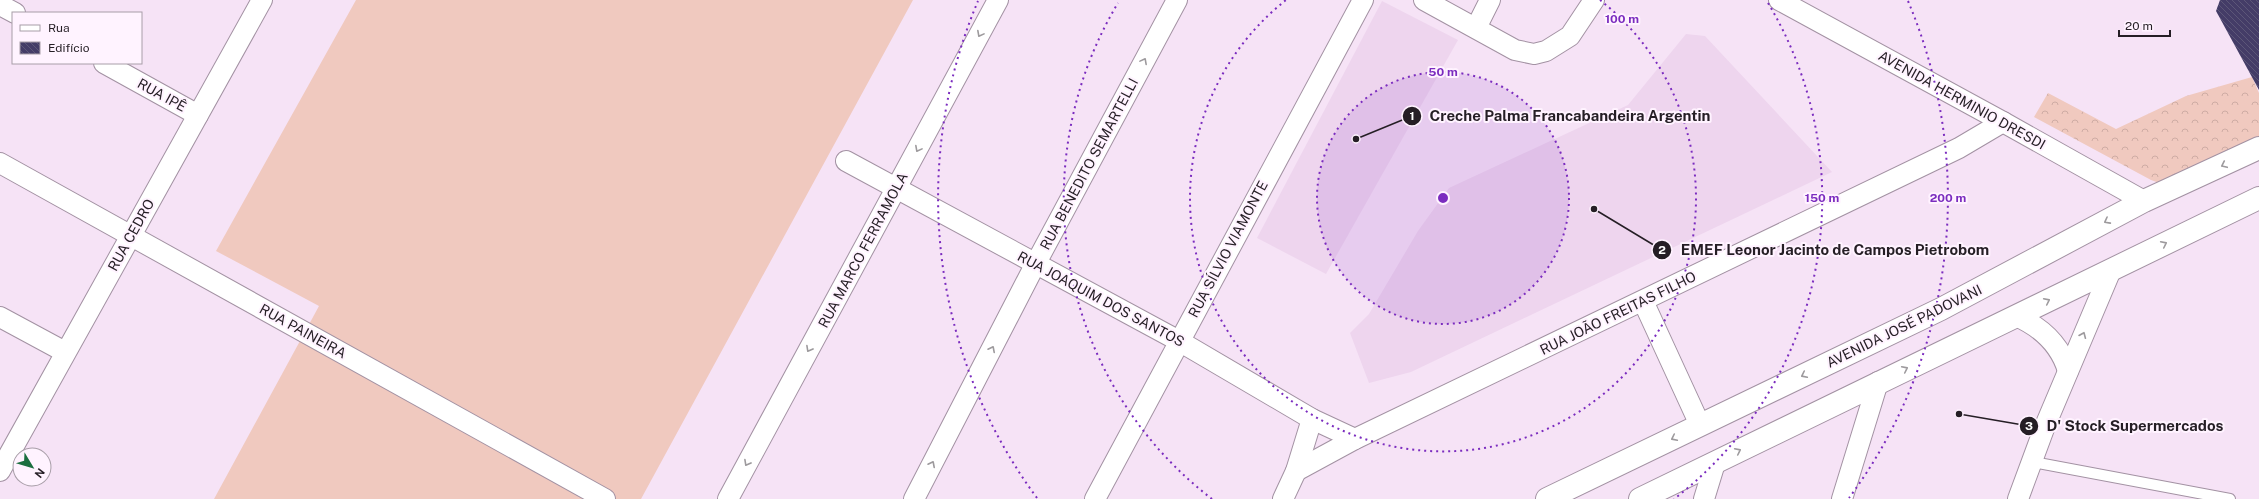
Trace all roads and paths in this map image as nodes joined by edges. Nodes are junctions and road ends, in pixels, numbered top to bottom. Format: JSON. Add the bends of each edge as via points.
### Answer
{"nodes":[{"id":1,"x":262,"y":0,"type":"edge"},
{"id":2,"x":998,"y":0,"type":"edge"},
{"id":3,"x":1177,"y":0,"type":"edge"},
{"id":4,"x":1363,"y":0,"type":"edge"},
{"id":5,"x":1424,"y":0,"type":"edge"},
{"id":6,"x":1490,"y":0,"type":"edge"},
{"id":7,"x":1594,"y":0,"type":"edge"},
{"id":8,"x":1779,"y":0,"type":"edge"},
{"id":9,"x":0,"y":5,"type":"edge"},
{"id":10,"x":12,"y":12,"type":"edge"},
{"id":11,"x":1476,"y":28,"type":"junction"},
{"id":12,"x":106,"y":64,"type":"edge"},
{"id":13,"x":198,"y":115,"type":"junction"},
{"id":14,"x":2004,"y":122,"type":"junction"},
{"id":15,"x":2259,"y":148,"type":"edge"},
{"id":16,"x":846,"y":161,"type":"dead end"},
{"id":17,"x":0,"y":163,"type":"edge"},
{"id":18,"x":896,"y":188,"type":"junction"},
{"id":19,"x":2259,"y":198,"type":"edge"},
{"id":20,"x":2144,"y":201,"type":"junction"},
{"id":21,"x":130,"y":235,"type":"junction"},
{"id":22,"x":1036,"y":264,"type":"junction"},
{"id":23,"x":2111,"y":270,"type":"junction"},
{"id":24,"x":1643,"y":301,"type":"junction"},
{"id":25,"x":2016,"y":316,"type":"junction"},
{"id":26,"x":0,"y":317,"type":"edge"},
{"id":27,"x":1179,"y":340,"type":"junction"},
{"id":28,"x":65,"y":352,"type":"junction"},
{"id":29,"x":2068,"y":371,"type":"junction"},
{"id":30,"x":1878,"y":382,"type":"junction"},
{"id":31,"x":1312,"y":419,"type":"junction"},
{"id":32,"x":1700,"y":425,"type":"junction"},
{"id":33,"x":1355,"y":439,"type":"junction"},
{"id":34,"x":2033,"y":462,"type":"junction"},
{"id":35,"x":1715,"y":463,"type":"junction"},
{"id":36,"x":0,"y":471,"type":"edge"},
{"id":37,"x":1296,"y":472,"type":"junction"},
{"id":38,"x":605,"y":499,"type":"edge"},
{"id":39,"x":728,"y":499,"type":"edge"},
{"id":40,"x":914,"y":499,"type":"edge"},
{"id":41,"x":1095,"y":499,"type":"edge"},
{"id":42,"x":1283,"y":499,"type":"edge"},
{"id":43,"x":1547,"y":499,"type":"edge"},
{"id":44,"x":1640,"y":499,"type":"edge"},
{"id":45,"x":1704,"y":499,"type":"edge"},
{"id":46,"x":1842,"y":499,"type":"edge"},
{"id":47,"x":2018,"y":499,"type":"edge"},
{"id":48,"x":2230,"y":499,"type":"edge"}],
"edges":[{"from":1,"to":13,"type":"street","name":"RUA CEDRO"},
{"from":2,"to":18,"type":"street","name":"RUA MARCO FERRAMOLA","one_way":true},
{"from":22,"to":3,"type":"street","name":"RUA BENEDITO SEMARTELLI","one_way":true},
{"from":4,"to":27,"type":"street","name":"RUA SÍLVIO VIAMONTE"},
{"from":5,"to":11,"type":"street"},
{"from":6,"to":11,"type":"street"},
{"from":7,"to":11,"type":"street","via":[[1570,36],[1546,52],[1534,54],[1515,50]]},
{"from":8,"to":14,"type":"street","name":"AVENIDA HERMINIO DRESDI"},
{"from":9,"to":10,"type":"street"},
{"from":12,"to":13,"type":"street","name":"RUA IPÊ"},
{"from":13,"to":21,"type":"street","name":"RUA CEDRO"},
{"from":14,"to":20,"type":"street","name":"AVENIDA HERMINIO DRESDI"},
{"from":14,"to":24,"type":"street","name":"RUA JOÃO FREITAS FILHO","via":[[1959,148]]},
{"from":15,"to":20,"type":"street","name":"AVENIDA JOSÉ PADOVANI","one_way":true},
{"from":16,"to":18,"type":"street","name":"RUA JOAQUIM DOS SANTOS"},
{"from":17,"to":21,"type":"street","name":"RUA PAINEIRA"},
{"from":18,"to":22,"type":"street","name":"RUA JOAQUIM DOS SANTOS"},
{"from":18,"to":39,"type":"street","name":"RUA MARCO FERRAMOLA","one_way":true},
{"from":23,"to":19,"type":"street","one_way":true},
{"from":20,"to":32,"type":"street","name":"AVENIDA JOSÉ PADOVANI","one_way":true,"via":[[1941,309]]},
{"from":21,"to":28,"type":"street","name":"RUA CEDRO"},
{"from":21,"to":38,"type":"street","name":"RUA PAINEIRA"},
{"from":22,"to":27,"type":"street","name":"RUA JOAQUIM DOS SANTOS"},
{"from":40,"to":22,"type":"street","name":"RUA BENEDITO SEMARTELLI","one_way":true},
{"from":25,"to":23,"type":"street","one_way":true},
{"from":29,"to":23,"type":"street","one_way":true},
{"from":24,"to":32,"type":"street"},
{"from":24,"to":33,"type":"street","name":"RUA JOÃO FREITAS FILHO"},
{"from":25,"to":29,"type":"street","via":[[2038,328],[2057,346]]},
{"from":30,"to":25,"type":"street","one_way":true},
{"from":26,"to":28,"type":"street"},
{"from":27,"to":31,"type":"street","name":"RUA JOAQUIM DOS SANTOS"},
{"from":27,"to":41,"type":"street","name":"RUA SÍLVIO VIAMONTE"},
{"from":28,"to":36,"type":"street","name":"RUA CEDRO"},
{"from":29,"to":34,"type":"street"},
{"from":35,"to":30,"type":"street","one_way":true},
{"from":30,"to":46,"type":"street"},
{"from":31,"to":33,"type":"street","name":"RUA JOAQUIM DOS SANTOS"},
{"from":31,"to":37,"type":"street"},
{"from":32,"to":43,"type":"street","name":"AVENIDA JOSÉ PADOVANI","one_way":true},
{"from":33,"to":37,"type":"street","name":"RUA JOÃO FREITAS FILHO"},
{"from":34,"to":47,"type":"street"},
{"from":34,"to":48,"type":"lane"},
{"from":35,"to":44,"type":"street"},
{"from":35,"to":45,"type":"street"},
{"from":37,"to":42,"type":"street"}]}
